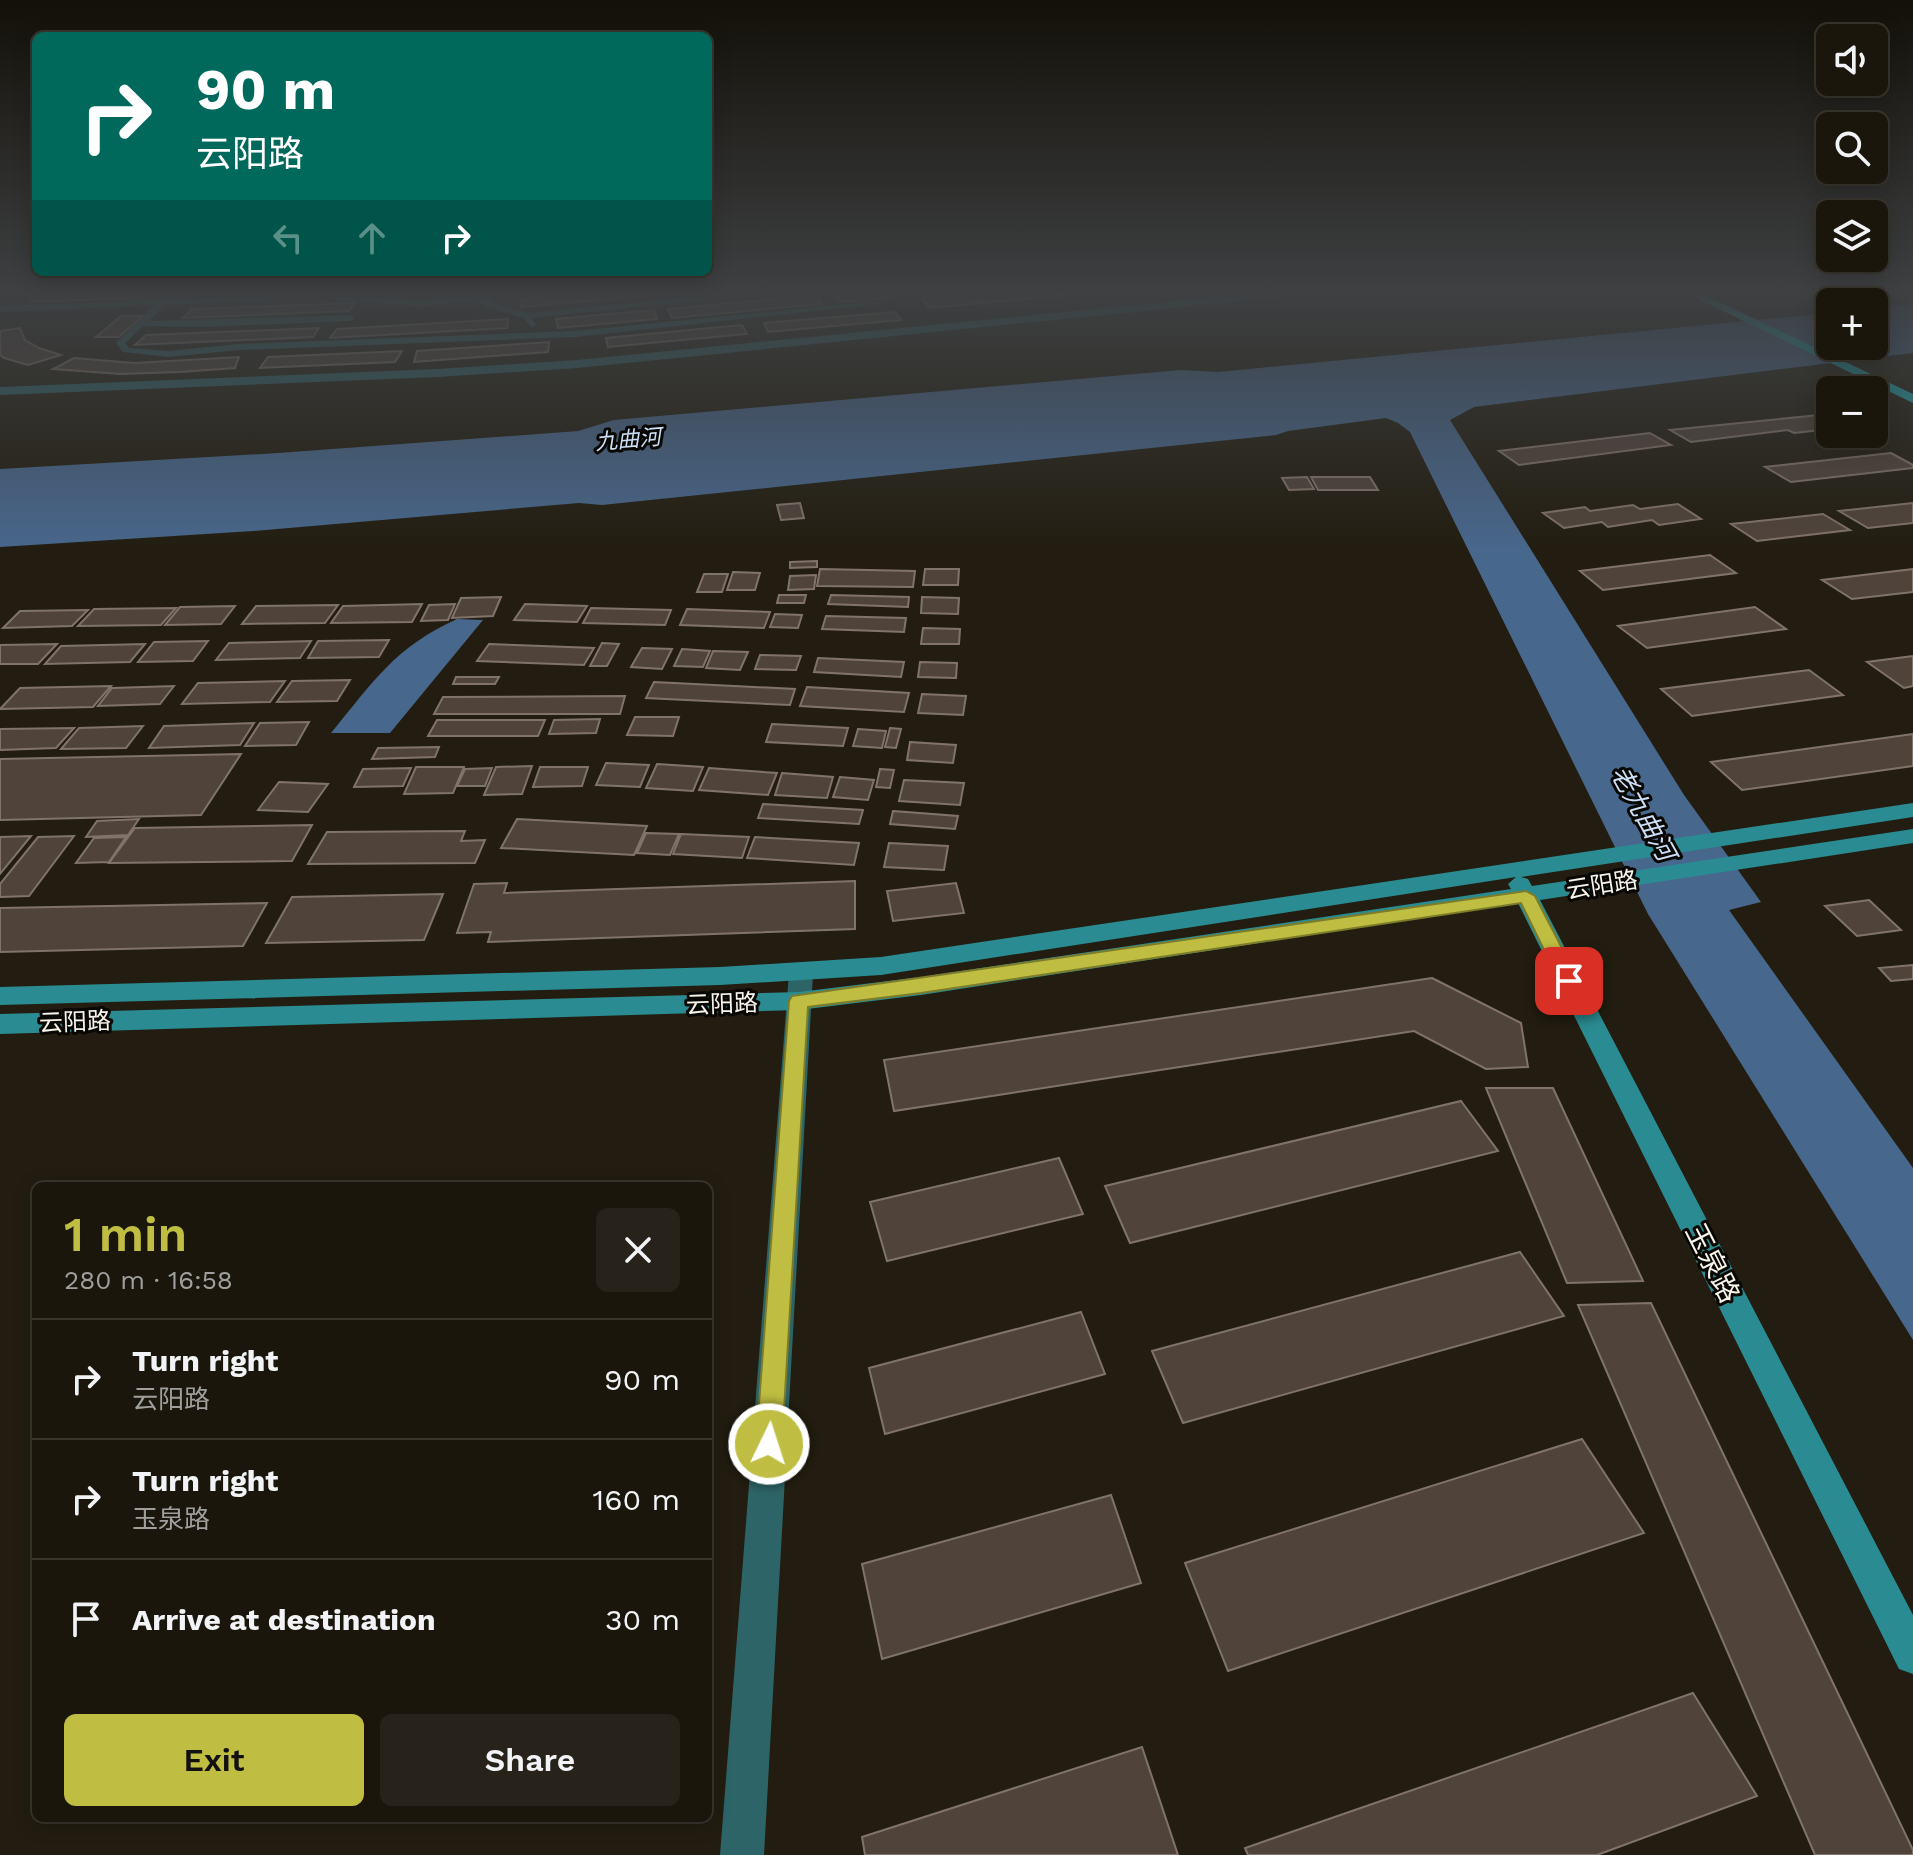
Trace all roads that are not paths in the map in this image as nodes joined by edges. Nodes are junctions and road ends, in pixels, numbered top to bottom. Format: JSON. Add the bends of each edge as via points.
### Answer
{"nodes":[{"id":1,"x":326,"y":378,"type":"edge"},
{"id":2,"x":0,"y":391,"type":"edge"},
{"id":3,"x":1888,"y":392,"type":"edge"},
{"id":4,"x":1888,"y":396,"type":"edge"},
{"id":5,"x":1913,"y":399,"type":"edge"},
{"id":6,"x":1913,"y":414,"type":"edge"},
{"id":7,"x":1913,"y":810,"type":"edge"},
{"id":8,"x":1913,"y":836,"type":"edge"},
{"id":9,"x":1520,"y":884,"type":"junction"},
{"id":10,"x":800,"y":987,"type":"junction"},
{"id":11,"x":0,"y":996,"type":"edge"},
{"id":12,"x":0,"y":1024,"type":"edge"},
{"id":13,"x":1913,"y":1655,"type":"edge"},
{"id":14,"x":742,"y":1855,"type":"edge"}],
"edges":[{"from":1,"to":2,"type":"street"},
{"from":3,"to":5,"type":"main road"},
{"from":4,"to":6,"type":"main road"},
{"from":7,"to":9,"type":"street","name":"云阳路","via":[[1604,856]]},
{"from":8,"to":9,"type":"street","name":"云阳路","via":[[1617,882]]},
{"from":9,"to":10,"type":"street","name":"云阳路","via":[[921,986]]},
{"from":9,"to":13,"type":"street","name":"玉泉路"},
{"from":10,"to":11,"type":"street","name":"云阳路"},
{"from":10,"to":12,"type":"street","name":"云阳路"},
{"from":10,"to":14,"type":"street"}]}
